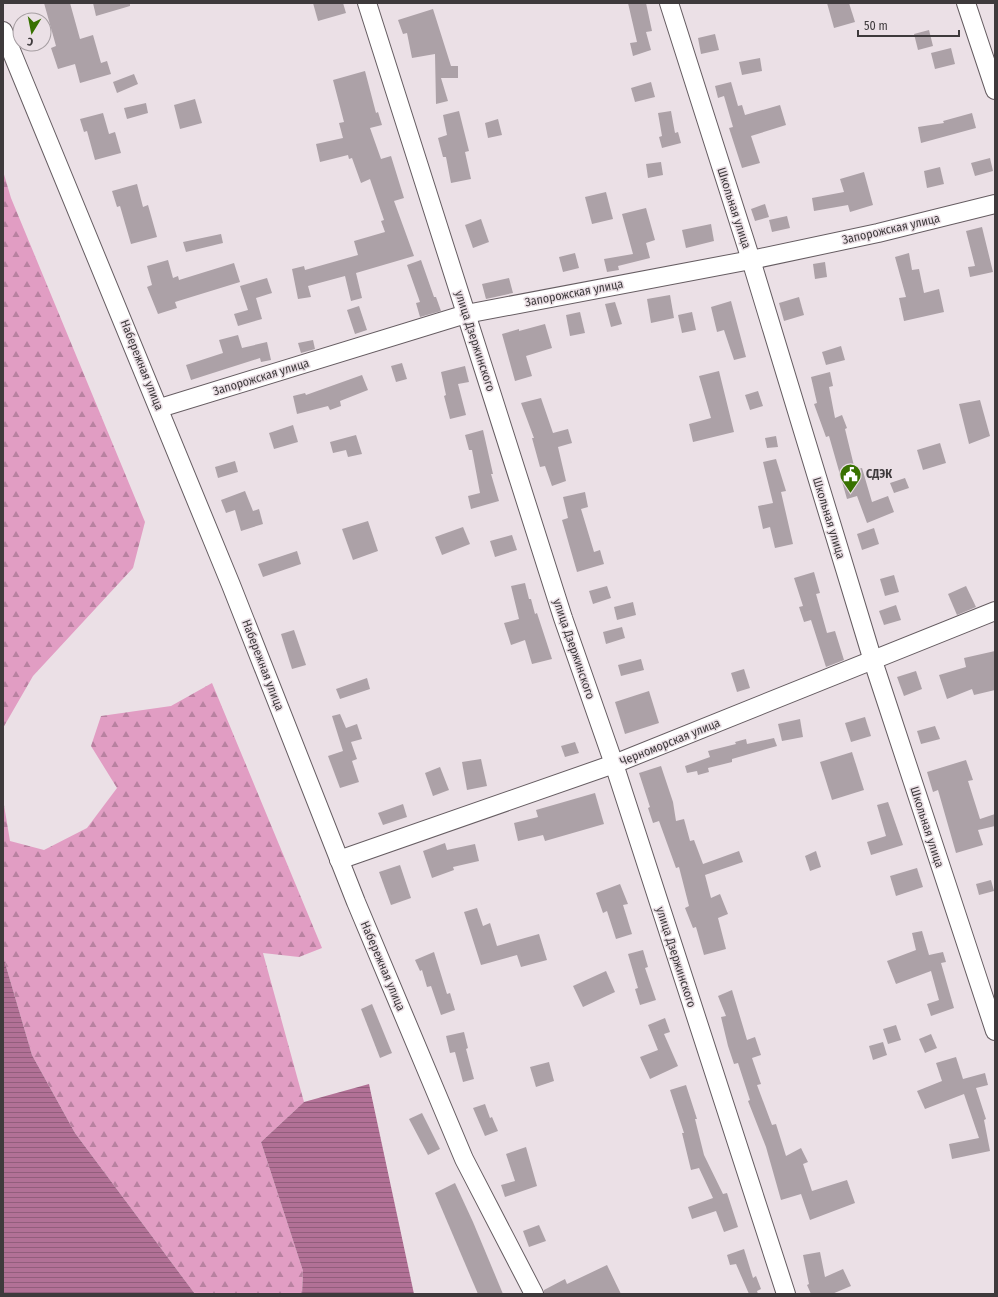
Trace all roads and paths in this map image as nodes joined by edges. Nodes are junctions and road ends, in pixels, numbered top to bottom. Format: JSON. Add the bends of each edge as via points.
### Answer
{"nodes":[{"id":1,"x":367,"y":3,"type":"edge"},
{"id":2,"x":669,"y":3,"type":"edge"},
{"id":3,"x":966,"y":3,"type":"edge"},
{"id":4,"x":3,"y":31,"type":"edge"},
{"id":5,"x":995,"y":90,"type":"edge"},
{"id":6,"x":995,"y":204,"type":"edge"},
{"id":7,"x":751,"y":260,"type":"junction"},
{"id":8,"x":466,"y":314,"type":"junction"},
{"id":9,"x":160,"y":408,"type":"junction"},
{"id":10,"x":995,"y":611,"type":"edge"},
{"id":11,"x":873,"y":661,"type":"junction"},
{"id":12,"x":614,"y":764,"type":"junction"},
{"id":13,"x":339,"y":860,"type":"junction"},
{"id":14,"x":995,"y":1031,"type":"edge"},
{"id":15,"x":534,"y":1294,"type":"edge"},
{"id":16,"x":786,"y":1294,"type":"edge"}],
"edges":[{"from":1,"to":8,"type":"street","name":"улица Дзержинского"},
{"from":2,"to":7,"type":"street","name":"Школьная улица"},
{"from":3,"to":5,"type":"street"},
{"from":4,"to":9,"type":"street","name":"Набережная улица"},
{"from":6,"to":7,"type":"street","name":"Запорожская улица","via":[[878,233]]},
{"from":7,"to":8,"type":"street","name":"Запорожская улица"},
{"from":7,"to":11,"type":"street","name":"Школьная улица"},
{"from":8,"to":9,"type":"street","name":"Запорожская улица"},
{"from":8,"to":12,"type":"street","name":"улица Дзержинского","via":[[563,618]]},
{"from":9,"to":13,"type":"street","name":"Набережная улица"},
{"from":10,"to":11,"type":"street","name":"Черноморская улица"},
{"from":11,"to":12,"type":"street","name":"Черноморская улица"},
{"from":11,"to":14,"type":"street","name":"Школьная улица"},
{"from":12,"to":13,"type":"street","name":"Черноморская улица"},
{"from":12,"to":16,"type":"street","name":"улица Дзержинского"},
{"from":13,"to":15,"type":"street","name":"Набережная улица","via":[[464,1159]]}]}
